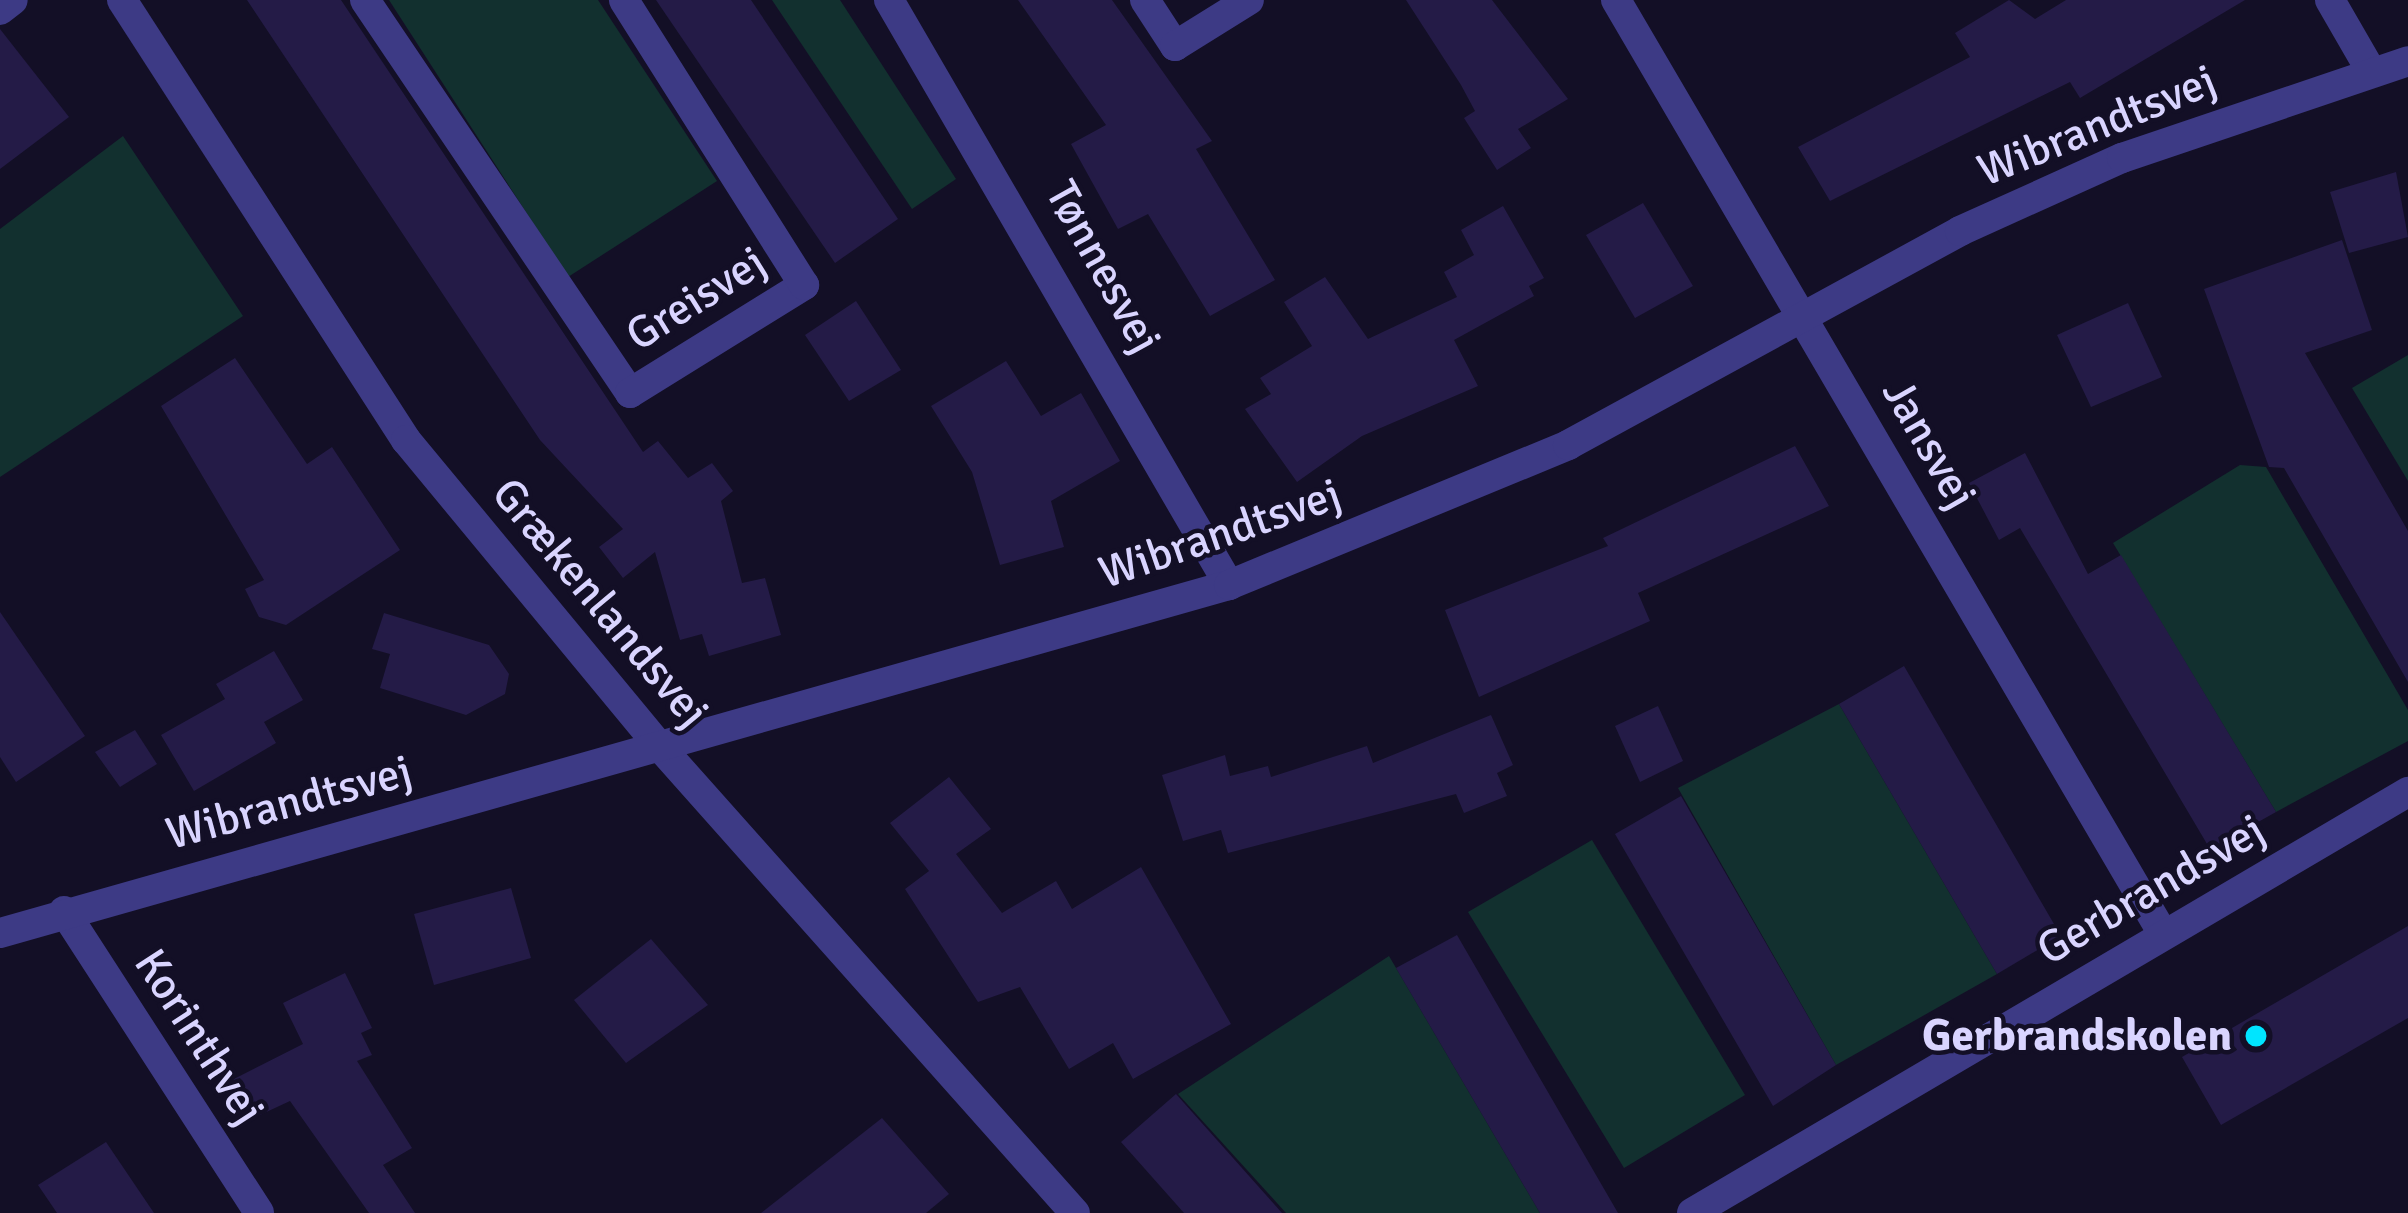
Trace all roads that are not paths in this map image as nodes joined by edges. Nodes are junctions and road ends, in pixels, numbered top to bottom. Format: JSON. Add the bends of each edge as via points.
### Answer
{"nodes":[{"id":1,"x":13,"y":0,"type":"edge"},
{"id":2,"x":122,"y":0,"type":"edge"},
{"id":3,"x":365,"y":0,"type":"edge"},
{"id":4,"x":625,"y":0,"type":"edge"},
{"id":5,"x":889,"y":0,"type":"edge"},
{"id":6,"x":1145,"y":0,"type":"edge"},
{"id":7,"x":1249,"y":0,"type":"edge"},
{"id":8,"x":1616,"y":0,"type":"edge"},
{"id":9,"x":2330,"y":0,"type":"edge"},
{"id":10,"x":0,"y":10,"type":"edge"},
{"id":11,"x":2408,"y":61,"type":"edge"},
{"id":12,"x":2371,"y":71,"type":"junction"},
{"id":13,"x":1802,"y":316,"type":"junction"},
{"id":14,"x":1229,"y":585,"type":"junction"},
{"id":15,"x":662,"y":749,"type":"junction"},
{"id":16,"x":2408,"y":792,"type":"edge"},
{"id":17,"x":64,"y":911,"type":"junction"},
{"id":18,"x":0,"y":933,"type":"edge"},
{"id":19,"x":2163,"y":934,"type":"junction"},
{"id":20,"x":1073,"y":1212,"type":"edge"},
{"id":21,"x":259,"y":1213,"type":"edge"},
{"id":22,"x":1692,"y":1213,"type":"edge"}],
"edges":[{"from":1,"to":10,"type":"street"},
{"from":2,"to":15,"type":"street","name":"Grækenlandsvej","via":[[406,440]]},
{"from":3,"to":4,"type":"street","name":"Greisvej","via":[[630,393],[804,285]]},
{"from":5,"to":14,"type":"street","name":"Tønnesvej"},
{"from":6,"to":7,"type":"street","via":[[1174,46]]},
{"from":8,"to":13,"type":"street","name":"Jansvej"},
{"from":9,"to":12,"type":"street"},
{"from":11,"to":12,"type":"street","name":"Wibrandtsvej"},
{"from":12,"to":13,"type":"street","name":"Wibrandtsvej","via":[[2122,158]]},
{"from":13,"to":14,"type":"street","name":"Wibrandtsvej","via":[[1568,445]]},
{"from":13,"to":19,"type":"street","name":"Jansvej"},
{"from":14,"to":15,"type":"street","name":"Wibrandtsvej"},
{"from":15,"to":17,"type":"street","name":"Wibrandtsvej"},
{"from":15,"to":20,"type":"street","name":"Grækenlandsvej"},
{"from":16,"to":19,"type":"street","name":"Gerbrandsvej"},
{"from":17,"to":18,"type":"street","name":"Wibrandtsvej"},
{"from":17,"to":21,"type":"street","name":"Korinthvej"},
{"from":19,"to":22,"type":"street","name":"Gerbrandsvej"}]}
